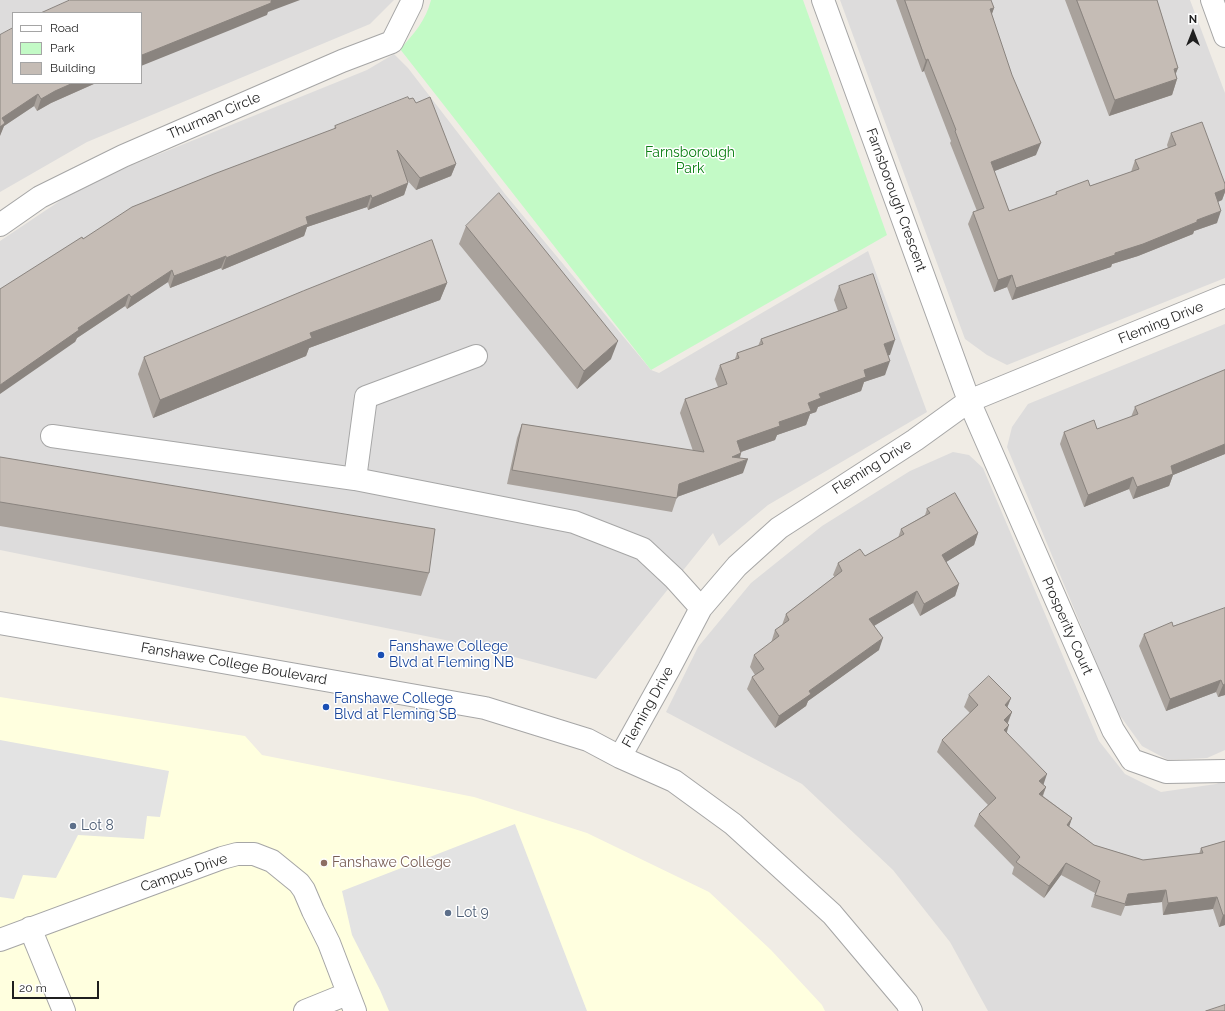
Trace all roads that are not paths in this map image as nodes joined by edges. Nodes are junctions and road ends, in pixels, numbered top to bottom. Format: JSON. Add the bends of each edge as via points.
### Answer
{"nodes":[{"id":1,"x":412,"y":0,"type":"edge"},
{"id":2,"x":823,"y":0,"type":"edge"},
{"id":3,"x":1212,"y":0,"type":"edge"},
{"id":4,"x":1225,"y":36,"type":"edge"},
{"id":5,"x":0,"y":225,"type":"edge"},
{"id":6,"x":1225,"y":296,"type":"edge"},
{"id":7,"x":476,"y":356,"type":"dead end"},
{"id":8,"x":969,"y":401,"type":"junction"},
{"id":9,"x":52,"y":436,"type":"dead end"},
{"id":10,"x":355,"y":479,"type":"junction"},
{"id":11,"x":701,"y":608,"type":"junction"},
{"id":12,"x":0,"y":623,"type":"edge"},
{"id":13,"x":620,"y":757,"type":"junction"},
{"id":14,"x":1225,"y":771,"type":"edge"},
{"id":15,"x":30,"y":928,"type":"junction"},
{"id":16,"x":0,"y":940,"type":"edge"},
{"id":17,"x":351,"y":1002,"type":"edge"},
{"id":18,"x":64,"y":1011,"type":"edge"},
{"id":19,"x":305,"y":1011,"type":"edge"},
{"id":20,"x":911,"y":1011,"type":"edge"}],
"edges":[{"from":1,"to":5,"type":"street","name":"Thurman Circle","via":[[392,42],[342,61],[123,156],[40,197]]},
{"from":2,"to":8,"type":"street","name":"Farnsborough Crescent"},
{"from":3,"to":4,"type":"street"},
{"from":6,"to":8,"type":"street","name":"Fleming Drive"},
{"from":7,"to":10,"type":"street","via":[[366,397]]},
{"from":8,"to":11,"type":"street","name":"Fleming Drive","via":[[915,440],[779,528],[736,566]]},
{"from":8,"to":14,"type":"street","name":"Prosperity Court","via":[[1112,730],[1132,760],[1166,772]]},
{"from":9,"to":10,"type":"street"},
{"from":10,"to":11,"type":"street","via":[[574,522],[642,549],[674,578]]},
{"from":11,"to":13,"type":"street","name":"Fleming Drive"},
{"from":12,"to":13,"type":"street","name":"Fanshawe College Boulevard","via":[[485,708],[588,740]]},
{"from":13,"to":20,"type":"street","name":"Fanshawe College Boulevard","via":[[674,781],[733,824],[832,914]]},
{"from":15,"to":16,"type":"street","name":"Campus Drive"},
{"from":15,"to":17,"type":"street","name":"Campus Drive","via":[[222,858],[237,854],[254,854],[284,869],[304,890],[330,943]]},
{"from":15,"to":18,"type":"street"},
{"from":17,"to":19,"type":"street"}]}
